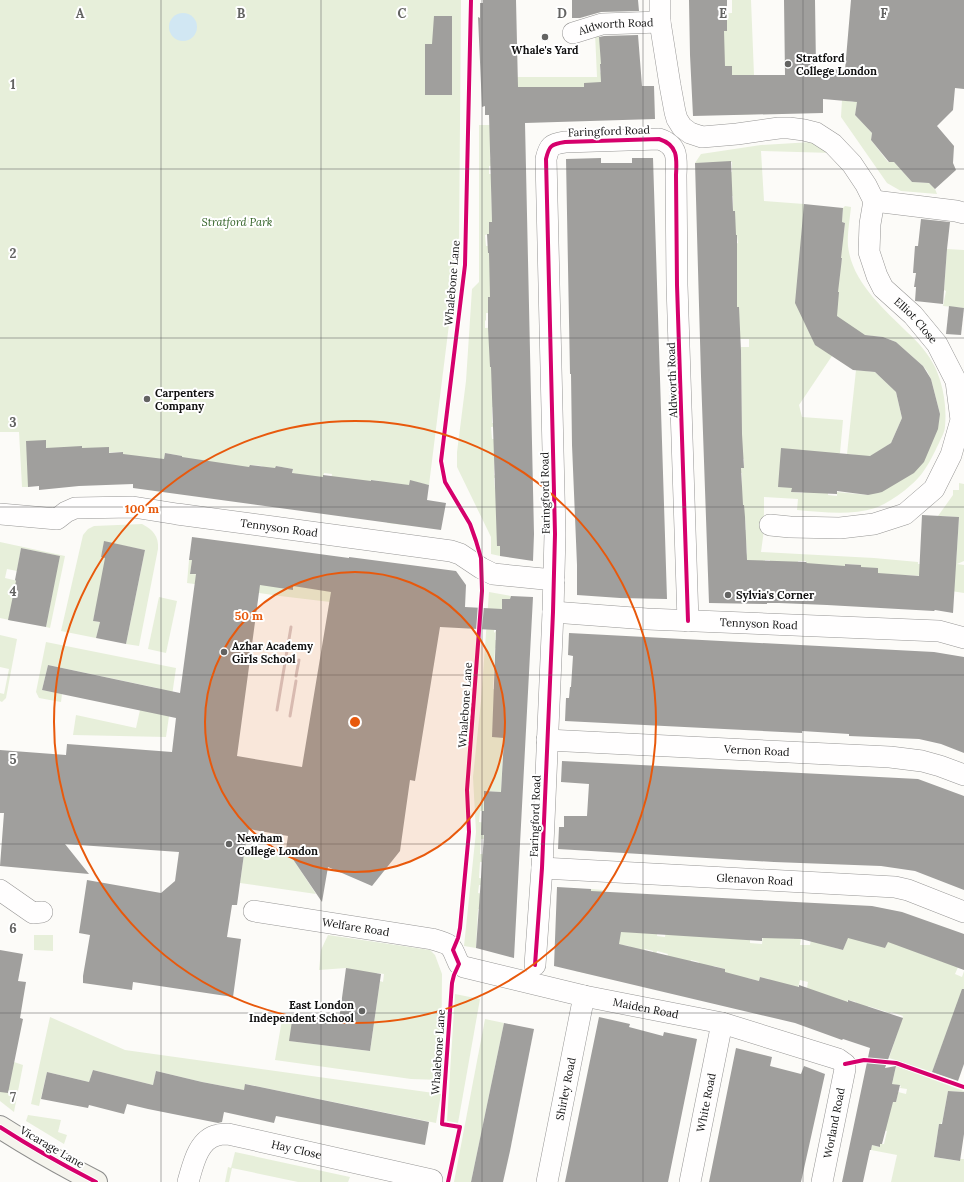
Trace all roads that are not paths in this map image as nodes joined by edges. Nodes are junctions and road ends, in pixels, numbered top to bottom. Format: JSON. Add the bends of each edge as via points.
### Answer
{"nodes":[{"id":1,"x":660,"y":0,"type":"edge"},
{"id":2,"x":660,"y":22,"type":"junction"},
{"id":3,"x":573,"y":33,"type":"dead end"},
{"id":4,"x":672,"y":147,"type":"joint"},
{"id":5,"x":874,"y":201,"type":"junction"},
{"id":6,"x":964,"y":213,"type":"edge"},
{"id":7,"x":963,"y":420,"type":"edge"},
{"id":8,"x":0,"y":514,"type":"edge"},
{"id":9,"x":770,"y":525,"type":"dead end"},
{"id":10,"x":554,"y":580,"type":"junction"},
{"id":11,"x":553,"y":612,"type":"junction"},
{"id":12,"x":688,"y":621,"type":"junction"},
{"id":13,"x":964,"y":638,"type":"edge"},
{"id":14,"x":547,"y":740,"type":"junction"},
{"id":15,"x":964,"y":775,"type":"edge"},
{"id":16,"x":542,"y":868,"type":"junction"},
{"id":17,"x":0,"y":890,"type":"edge"},
{"id":18,"x":254,"y":911,"type":"dead end"},
{"id":19,"x":42,"y":912,"type":"dead end"},
{"id":20,"x":964,"y":912,"type":"edge"},
{"id":21,"x":453,"y":950,"type":"joint"},
{"id":22,"x":534,"y":965,"type":"dead end"},
{"id":23,"x":584,"y":996,"type":"junction"},
{"id":24,"x":722,"y":1023,"type":"junction"},
{"id":25,"x":845,"y":1064,"type":"joint"},
{"id":26,"x":0,"y":1127,"type":"edge"},
{"id":27,"x":432,"y":1180,"type":"dead end"},
{"id":28,"x":96,"y":1182,"type":"edge"},
{"id":29,"x":188,"y":1182,"type":"edge"},
{"id":30,"x":547,"y":1182,"type":"edge"},
{"id":31,"x":690,"y":1182,"type":"edge"},
{"id":32,"x":822,"y":1182,"type":"edge"}],
"edges":[{"from":1,"to":2,"type":"street","name":"Aldworth Road"},
{"from":2,"to":3,"type":"street","name":"Aldworth Road","via":[[602,24]]},
{"from":2,"to":5,"type":"street","name":"Aldworth Road","via":[[675,112],[679,123],[686,130],[702,137],[779,128],[816,133],[833,144],[852,164]]},
{"from":4,"to":10,"type":"street","name":"Faringford Road","via":[[659,139],[565,142],[556,143],[548,149],[546,171]]},
{"from":4,"to":12,"type":"street","name":"Aldworth Road","via":[[677,161],[677,285]]},
{"from":5,"to":6,"type":"street"},
{"from":5,"to":7,"type":"street","name":"Elliot Close","via":[[869,252],[877,276],[883,288],[913,315],[937,344],[956,381]]},
{"from":7,"to":9,"type":"street","name":"Elliot Close","via":[[951,455],[934,489],[905,514],[874,524],[840,528]]},
{"from":8,"to":10,"type":"street","name":"Tennyson Road","via":[[57,519],[75,508],[133,507],[451,551],[493,574]]},
{"from":10,"to":11,"type":"street","name":"Faringford Road"},
{"from":11,"to":12,"type":"street","name":"Tennyson Road"},
{"from":11,"to":14,"type":"street","name":"Faringford Road"},
{"from":12,"to":13,"type":"street","name":"Tennyson Road","via":[[931,631]]},
{"from":14,"to":15,"type":"street","name":"Vernon Road","via":[[890,757],[922,761]]},
{"from":14,"to":16,"type":"street","name":"Faringford Road"},
{"from":16,"to":20,"type":"street","name":"Glenavon Road","via":[[895,887]]},
{"from":16,"to":22,"type":"street","name":"Faringford Road"},
{"from":17,"to":19,"type":"street","via":[[33,913]]},
{"from":18,"to":21,"type":"street","name":"Welfare Road","via":[[432,939],[448,944]]},
{"from":21,"to":23,"type":"street","name":"Maiden Road","via":[[458,964],[464,967]]},
{"from":23,"to":24,"type":"street","name":"Maiden Road"},
{"from":23,"to":30,"type":"street","name":"Shirley Road"},
{"from":24,"to":25,"type":"street","name":"Maiden Road","via":[[818,1052]]},
{"from":24,"to":31,"type":"street","name":"White Road"},
{"from":25,"to":32,"type":"street","name":"Worland Road"},
{"from":26,"to":28,"type":"main road","name":"Vicarage Lane","via":[[25,1144]]},
{"from":27,"to":29,"type":"street","name":"Hay Close","via":[[219,1134],[210,1138],[197,1154]]}]}
